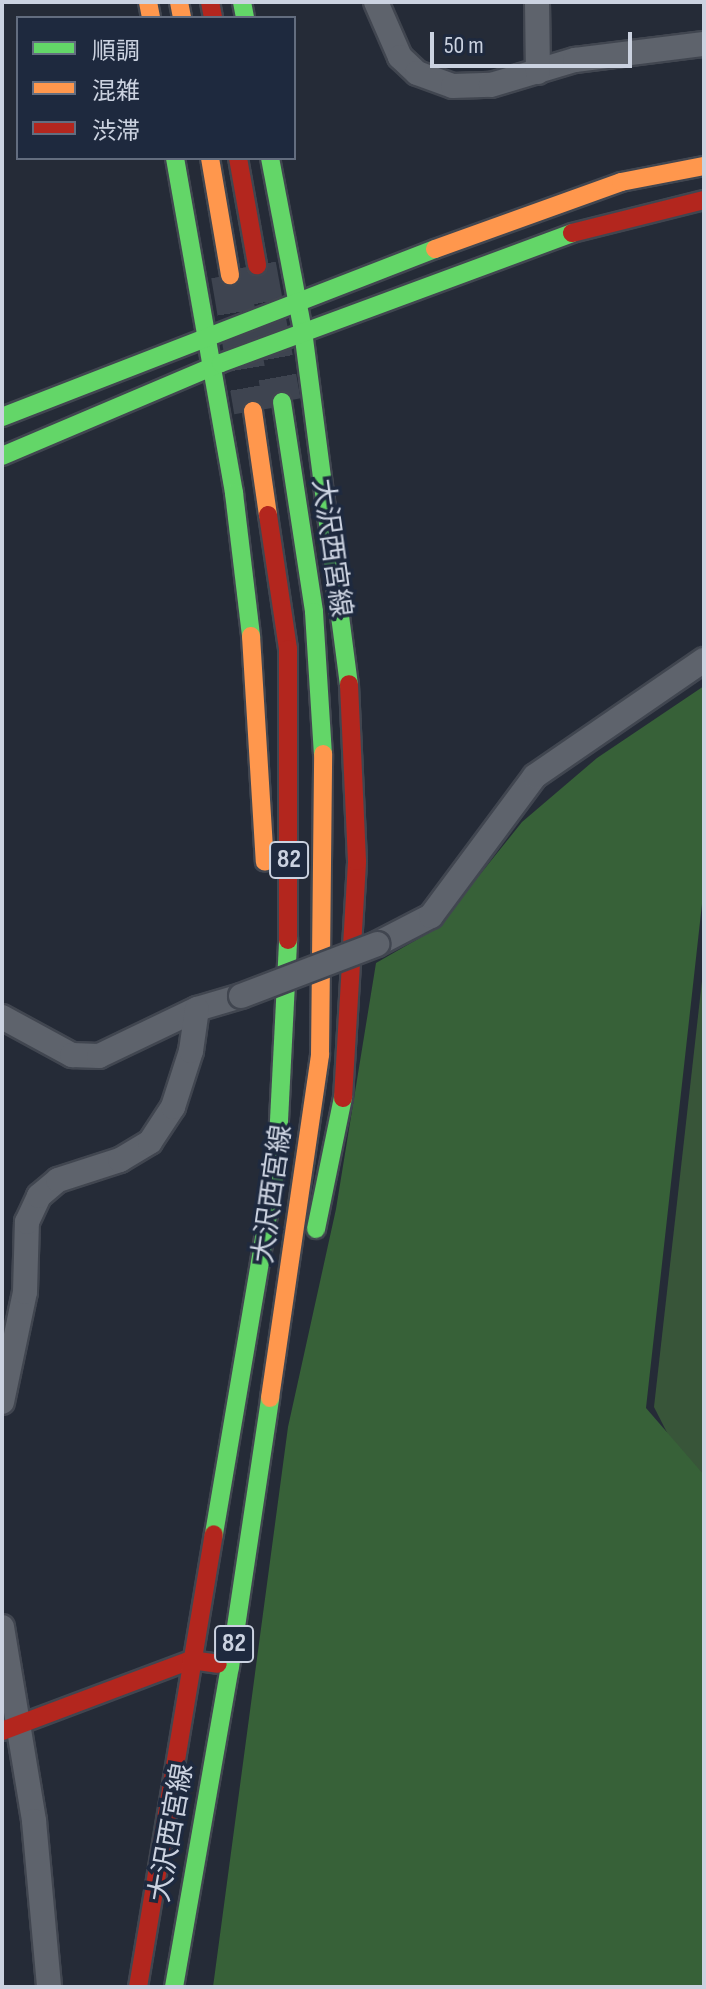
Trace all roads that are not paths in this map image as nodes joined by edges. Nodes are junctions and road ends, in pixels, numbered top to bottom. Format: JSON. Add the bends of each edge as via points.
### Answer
{"nodes":[{"id":1,"x":376,"y":2,"type":"edge"},
{"id":2,"x":537,"y":2,"type":"edge"},
{"id":3,"x":704,"y":44,"type":"edge"},
{"id":4,"x":538,"y":72,"type":"junction"},
{"id":5,"x":175,"y":160,"type":"edge"},
{"id":6,"x":210,"y":160,"type":"edge"},
{"id":7,"x":238,"y":160,"type":"edge"},
{"id":8,"x":270,"y":160,"type":"edge"},
{"id":9,"x":704,"y":166,"type":"edge"},
{"id":10,"x":704,"y":200,"type":"edge"},
{"id":11,"x":257,"y":265,"type":"tunnel mouth"},
{"id":12,"x":230,"y":275,"type":"tunnel mouth"},
{"id":13,"x":298,"y":300,"type":"junction"},
{"id":14,"x":303,"y":331,"type":"junction"},
{"id":15,"x":207,"y":335,"type":"junction"},
{"id":16,"x":212,"y":367,"type":"junction"},
{"id":17,"x":282,"y":402,"type":"tunnel mouth"},
{"id":18,"x":253,"y":411,"type":"tunnel mouth"},
{"id":19,"x":2,"y":417,"type":"edge"},
{"id":20,"x":2,"y":456,"type":"edge"},
{"id":21,"x":704,"y":660,"type":"edge"},
{"id":22,"x":265,"y":888,"type":"dead end"},
{"id":23,"x":266,"y":964,"type":"dead end"},
{"id":24,"x":197,"y":1009,"type":"junction"},
{"id":25,"x":2,"y":1017,"type":"edge"},
{"id":26,"x":286,"y":1299,"type":"junction"},
{"id":27,"x":254,"y":1308,"type":"junction"},
{"id":28,"x":2,"y":1402,"type":"edge"},
{"id":29,"x":2,"y":1627,"type":"edge"},
{"id":30,"x":191,"y":1660,"type":"junction"},
{"id":31,"x":230,"y":1667,"type":"junction"},
{"id":32,"x":10,"y":1729,"type":"edge"},
{"id":33,"x":49,"y":1987,"type":"edge"},
{"id":34,"x":138,"y":1987,"type":"edge"},
{"id":35,"x":174,"y":1987,"type":"edge"}],
"edges":[{"from":1,"to":4,"type":"street","via":[[390,42],[417,73],[470,88]]},
{"from":2,"to":4,"type":"street"},
{"from":3,"to":4,"type":"street","via":[[632,50]]},
{"from":5,"to":15,"type":"main road"},
{"from":6,"to":12,"type":"main road"},
{"from":7,"to":11,"type":"main road"},
{"from":8,"to":13,"type":"main road"},
{"from":9,"to":13,"type":"main road","via":[[621,182],[549,205]]},
{"from":10,"to":14,"type":"main road","via":[[538,242]]},
{"from":13,"to":14,"type":"main road"},
{"from":13,"to":15,"type":"main road"},
{"from":14,"to":16,"type":"main road"},
{"from":14,"to":26,"type":"main road","via":[[342,597],[354,720],[357,861],[345,1089],[336,1145],[319,1220]]},
{"from":15,"to":16,"type":"main road"},
{"from":15,"to":19,"type":"main road"},
{"from":16,"to":20,"type":"main road"},
{"from":16,"to":22,"type":"main road","via":[[234,493],[259,699]]},
{"from":17,"to":26,"type":"main road","name":"大沢西宮線","number":"82","via":[[314,612],[323,737],[325,901],[320,1055]]},
{"from":18,"to":27,"type":"main road","name":"大沢西宮線","number":"82","via":[[288,649],[290,777],[288,1009],[277,1160]]},
{"from":21,"to":24,"type":"street","bridge":true,"via":[[535,776],[439,907],[412,930]]},
{"from":23,"to":27,"type":"main road","via":[[267,1055]]},
{"from":24,"to":25,"type":"street","via":[[99,1056],[72,1055]]},
{"from":24,"to":28,"type":"street","via":[[191,1051],[173,1107],[150,1142],[120,1160],[58,1180],[39,1196],[27,1222],[25,1292]]},
{"from":26,"to":31,"type":"main road","name":"大沢西宮線","number":"82"},
{"from":27,"to":30,"type":"main road","name":"大沢西宮線","number":"82"},
{"from":29,"to":32,"type":"street"},
{"from":30,"to":31,"type":"main road"},
{"from":30,"to":32,"type":"main road"},
{"from":30,"to":34,"type":"main road","name":"大沢西宮線","number":"82"},
{"from":31,"to":35,"type":"main road","name":"大沢西宮線","number":"82"},
{"from":32,"to":33,"type":"street","via":[[34,1821]]}]}
